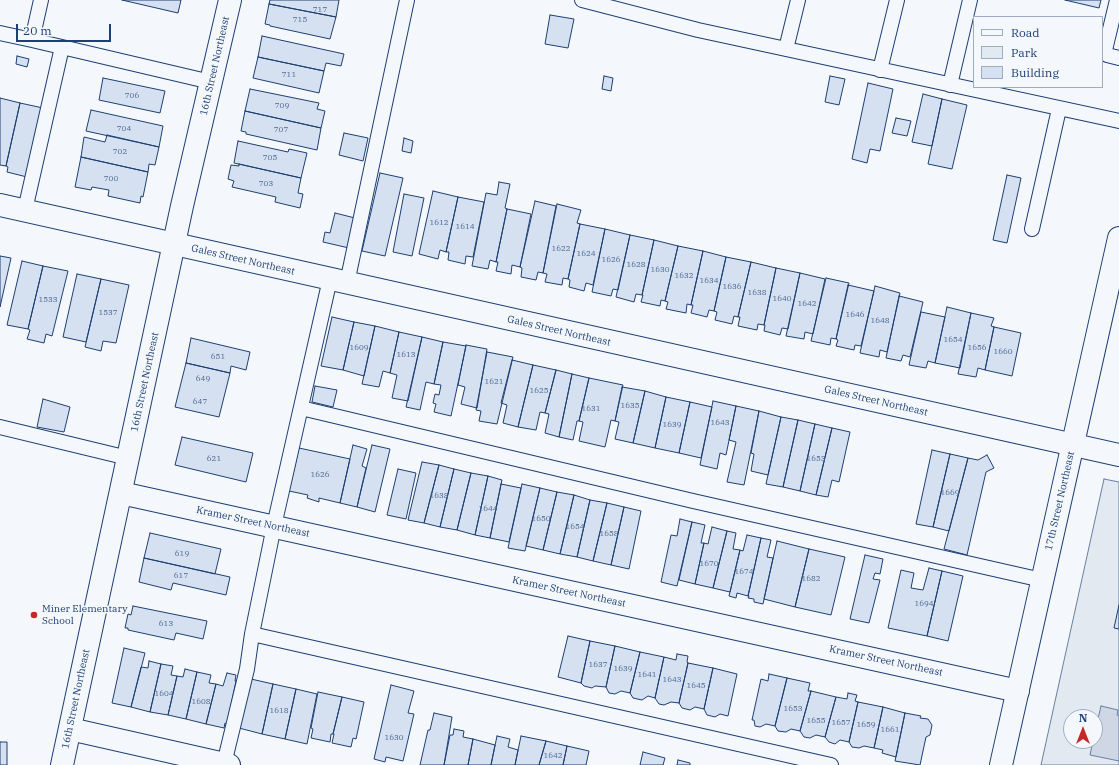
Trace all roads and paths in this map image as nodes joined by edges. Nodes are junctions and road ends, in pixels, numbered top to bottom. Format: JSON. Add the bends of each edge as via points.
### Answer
{"nodes":[{"id":1,"x":41,"y":0,"type":"edge"},
{"id":2,"x":230,"y":0,"type":"edge"},
{"id":3,"x":407,"y":0,"type":"edge"},
{"id":4,"x":582,"y":0,"type":"edge"},
{"id":5,"x":798,"y":0,"type":"edge"},
{"id":6,"x":897,"y":0,"type":"edge"},
{"id":7,"x":970,"y":0,"type":"edge"},
{"id":8,"x":1117,"y":0,"type":"edge"},
{"id":9,"x":0,"y":33,"type":"edge"},
{"id":10,"x":32,"y":40,"type":"junction"},
{"id":11,"x":62,"y":47,"type":"junction"},
{"id":12,"x":786,"y":49,"type":"junction"},
{"id":13,"x":1119,"y":58,"type":"edge"},
{"id":14,"x":880,"y":70,"type":"junction"},
{"id":15,"x":211,"y":82,"type":"junction"},
{"id":16,"x":950,"y":85,"type":"junction"},
{"id":17,"x":1059,"y":109,"type":"junction"},
{"id":18,"x":1119,"y":121,"type":"edge"},
{"id":19,"x":0,"y":205,"type":"edge"},
{"id":20,"x":25,"y":210,"type":"junction"},
{"id":21,"x":1032,"y":229,"type":"dead end"},
{"id":22,"x":1119,"y":238,"type":"edge"},
{"id":23,"x":175,"y":244,"type":"junction"},
{"id":24,"x":339,"y":281,"type":"junction"},
{"id":25,"x":1114,"y":283,"type":"edge"},
{"id":26,"x":301,"y":408,"type":"junction"},
{"id":27,"x":0,"y":427,"type":"edge"},
{"id":28,"x":1073,"y":445,"type":"junction"},
{"id":29,"x":1119,"y":456,"type":"edge"},
{"id":30,"x":128,"y":458,"type":"junction"},
{"id":31,"x":121,"y":493,"type":"junction"},
{"id":32,"x":274,"y":526,"type":"junction"},
{"id":33,"x":1042,"y":580,"type":"junction"},
{"id":34,"x":252,"y":634,"type":"junction"},
{"id":35,"x":1018,"y":690,"type":"junction"},
{"id":36,"x":70,"y":729,"type":"junction"},
{"id":37,"x":223,"y":764,"type":"edge"},
{"id":38,"x":62,"y":765,"type":"edge"},
{"id":39,"x":831,"y":765,"type":"edge"},
{"id":40,"x":1001,"y":765,"type":"edge"}],
"edges":[{"from":1,"to":10,"type":"lane"},
{"from":2,"to":15,"type":"street","name":"16th Street Northeast"},
{"from":3,"to":24,"type":"lane"},
{"from":4,"to":12,"type":"lane","via":[[698,30]]},
{"from":5,"to":12,"type":"lane"},
{"from":6,"to":14,"type":"lane"},
{"from":7,"to":16,"type":"lane"},
{"from":8,"to":13,"type":"lane","via":[[1106,50],[1107,55]]},
{"from":9,"to":10,"type":"lane"},
{"from":10,"to":11,"type":"lane"},
{"from":11,"to":15,"type":"lane"},
{"from":11,"to":20,"type":"lane"},
{"from":12,"to":14,"type":"lane"},
{"from":14,"to":16,"type":"lane"},
{"from":15,"to":23,"type":"street","name":"16th Street Northeast"},
{"from":16,"to":17,"type":"lane"},
{"from":17,"to":18,"type":"lane"},
{"from":17,"to":21,"type":"lane"},
{"from":19,"to":20,"type":"street","name":"Gales Street Northeast"},
{"from":20,"to":23,"type":"street","name":"Gales Street Northeast"},
{"from":22,"to":25,"type":"street","name":"17th Street Northeast"},
{"from":23,"to":24,"type":"street","name":"Gales Street Northeast"},
{"from":23,"to":30,"type":"street","name":"16th Street Northeast"},
{"from":24,"to":26,"type":"lane"},
{"from":24,"to":28,"type":"street","name":"Gales Street Northeast"},
{"from":25,"to":28,"type":"street","name":"17th Street Northeast"},
{"from":26,"to":32,"type":"lane"},
{"from":26,"to":33,"type":"lane"},
{"from":27,"to":30,"type":"lane"},
{"from":28,"to":29,"type":"street","name":"Gales Street Northeast"},
{"from":28,"to":33,"type":"street","name":"17th Street Northeast"},
{"from":30,"to":31,"type":"street","name":"16th Street Northeast"},
{"from":31,"to":32,"type":"street","name":"Kramer Street Northeast"},
{"from":31,"to":36,"type":"street","name":"16th Street Northeast"},
{"from":32,"to":34,"type":"lane"},
{"from":32,"to":35,"type":"street","name":"Kramer Street Northeast"},
{"from":33,"to":35,"type":"street","name":"17th Street Northeast"},
{"from":34,"to":37,"type":"lane","via":[[247,669]]},
{"from":34,"to":39,"type":"lane"},
{"from":35,"to":40,"type":"street","name":"17th Street Northeast"},
{"from":36,"to":37,"type":"street"},
{"from":36,"to":38,"type":"street","name":"16th Street Northeast"}]}
